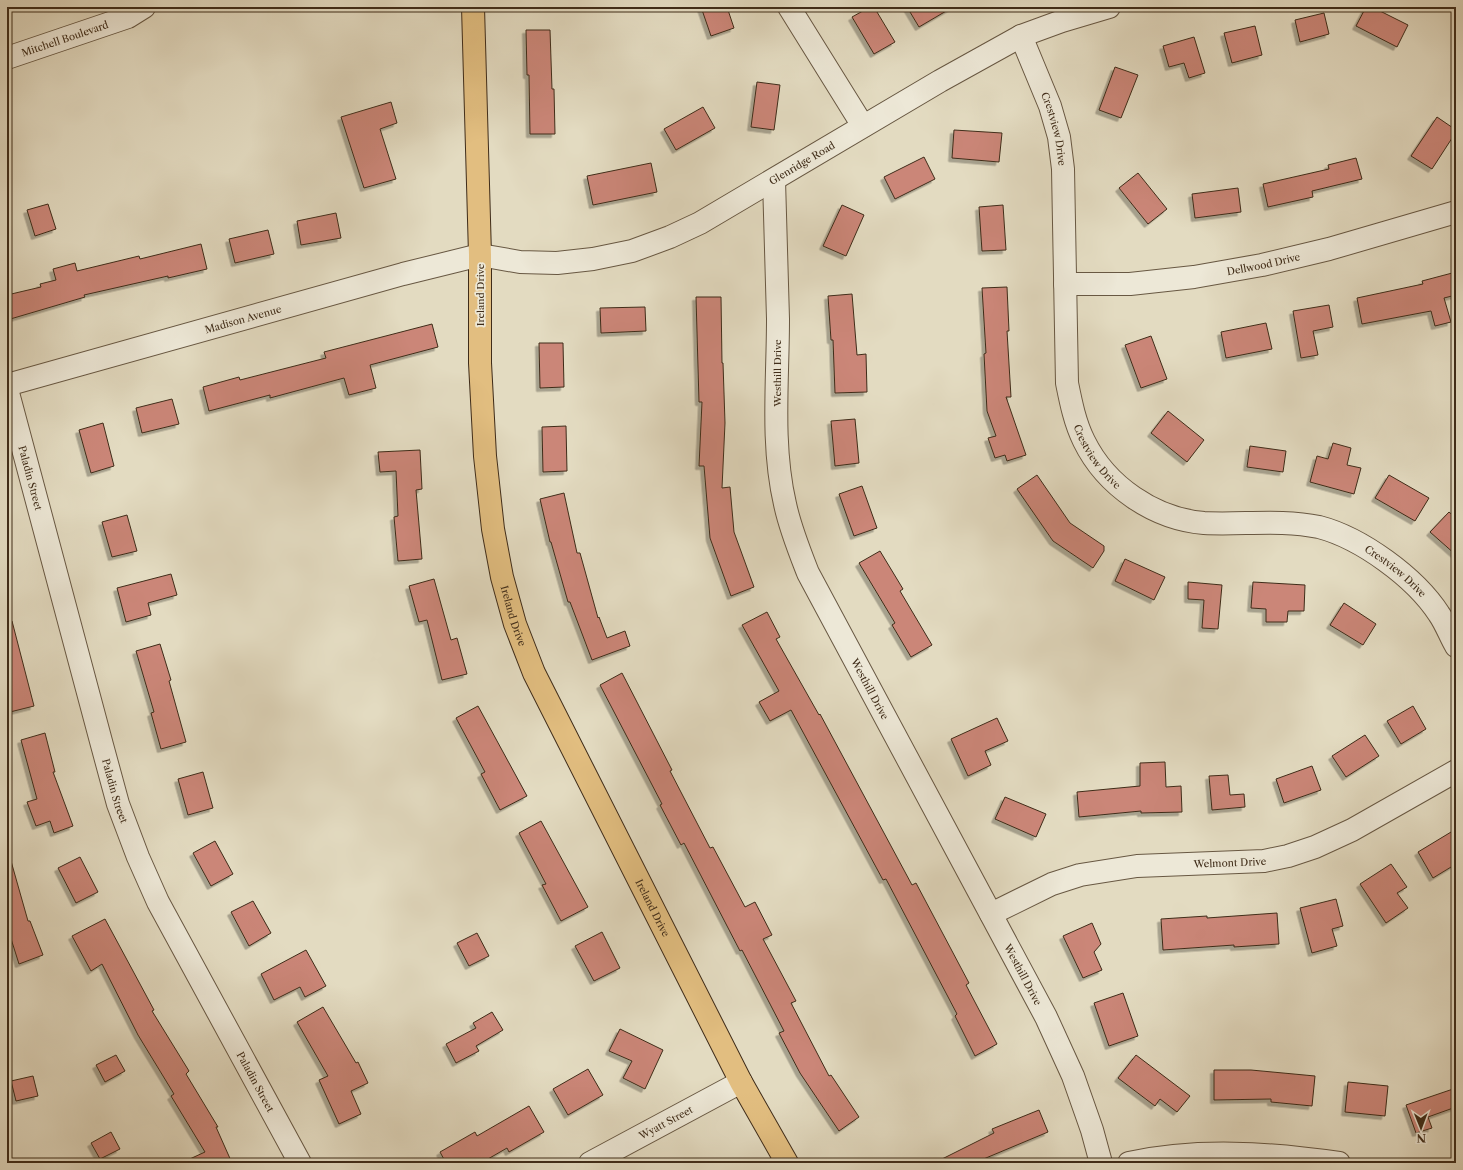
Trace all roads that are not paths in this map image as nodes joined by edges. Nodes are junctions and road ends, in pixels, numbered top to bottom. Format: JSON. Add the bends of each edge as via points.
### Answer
{"nodes":[{"id":1,"x":144,"y":7,"type":"edge"},
{"id":2,"x":473,"y":7,"type":"edge"},
{"id":3,"x":790,"y":7,"type":"edge"},
{"id":4,"x":1109,"y":7,"type":"edge"},
{"id":5,"x":1021,"y":36,"type":"junction"},
{"id":6,"x":7,"y":58,"type":"edge"},
{"id":7,"x":863,"y":126,"type":"junction"},
{"id":8,"x":774,"y":180,"type":"junction"},
{"id":9,"x":1456,"y":212,"type":"edge"},
{"id":10,"x":480,"y":255,"type":"junction"},
{"id":11,"x":1065,"y":284,"type":"junction"},
{"id":12,"x":7,"y":386,"type":"edge"},
{"id":13,"x":7,"y":389,"type":"edge"},
{"id":14,"x":1456,"y":646,"type":"edge"},
{"id":15,"x":1456,"y":770,"type":"edge"},
{"id":16,"x":991,"y":914,"type":"junction"},
{"id":17,"x":741,"y":1082,"type":"junction"},
{"id":18,"x":300,"y":1163,"type":"edge"},
{"id":19,"x":590,"y":1163,"type":"edge"},
{"id":20,"x":787,"y":1163,"type":"edge"},
{"id":21,"x":1101,"y":1163,"type":"edge"},
{"id":22,"x":1129,"y":1163,"type":"edge"},
{"id":23,"x":1339,"y":1163,"type":"edge"}],
"edges":[{"from":1,"to":6,"type":"street","name":"Mitchell Boulevard","via":[[128,17]]},
{"from":2,"to":10,"type":"main road","name":"Ireland Drive"},
{"from":3,"to":7,"type":"street"},
{"from":4,"to":5,"type":"street","name":"Glenridge Road"},
{"from":5,"to":7,"type":"street","name":"Glenridge Road"},
{"from":5,"to":11,"type":"street","name":"Crestview Drive","via":[[1050,106],[1064,169]]},
{"from":7,"to":8,"type":"street","name":"Glenridge Road"},
{"from":8,"to":10,"type":"street","name":"Glenridge Road","via":[[700,223],[670,237],[593,260],[520,262]]},
{"from":8,"to":16,"type":"street","name":"Westhill Drive","via":[[779,464],[785,504],[795,539],[808,573]]},
{"from":9,"to":11,"type":"street","name":"Dellwood Drive","via":[[1329,249],[1262,265],[1194,277],[1130,284]]},
{"from":10,"to":12,"type":"street","name":"Madison Avenue","via":[[403,274]]},
{"from":10,"to":17,"type":"main road","name":"Ireland Drive","via":[[480,363],[492,529],[515,624],[534,673]]},
{"from":11,"to":14,"type":"street","name":"Crestview Drive","via":[[1067,383],[1072,412],[1084,442],[1116,484],[1138,501],[1183,520],[1203,523],[1295,524],[1338,534],[1367,548],[1397,569],[1439,614]]},
{"from":13,"to":18,"type":"street","name":"Paladin Street","via":[[118,804],[138,857],[158,902]]},
{"from":15,"to":16,"type":"street","name":"Welmont Drive","via":[[1352,830],[1288,856],[1264,861],[1137,866],[1080,875],[1052,884]]},
{"from":16,"to":21,"type":"street","name":"Westhill Drive","via":[[1074,1076]]},
{"from":17,"to":19,"type":"street","name":"Wyatt Street"},
{"from":17,"to":20,"type":"main road","name":"Ireland Drive"},
{"from":22,"to":23,"type":"street","via":[[1182,1155],[1243,1154],[1300,1157]]}]}
